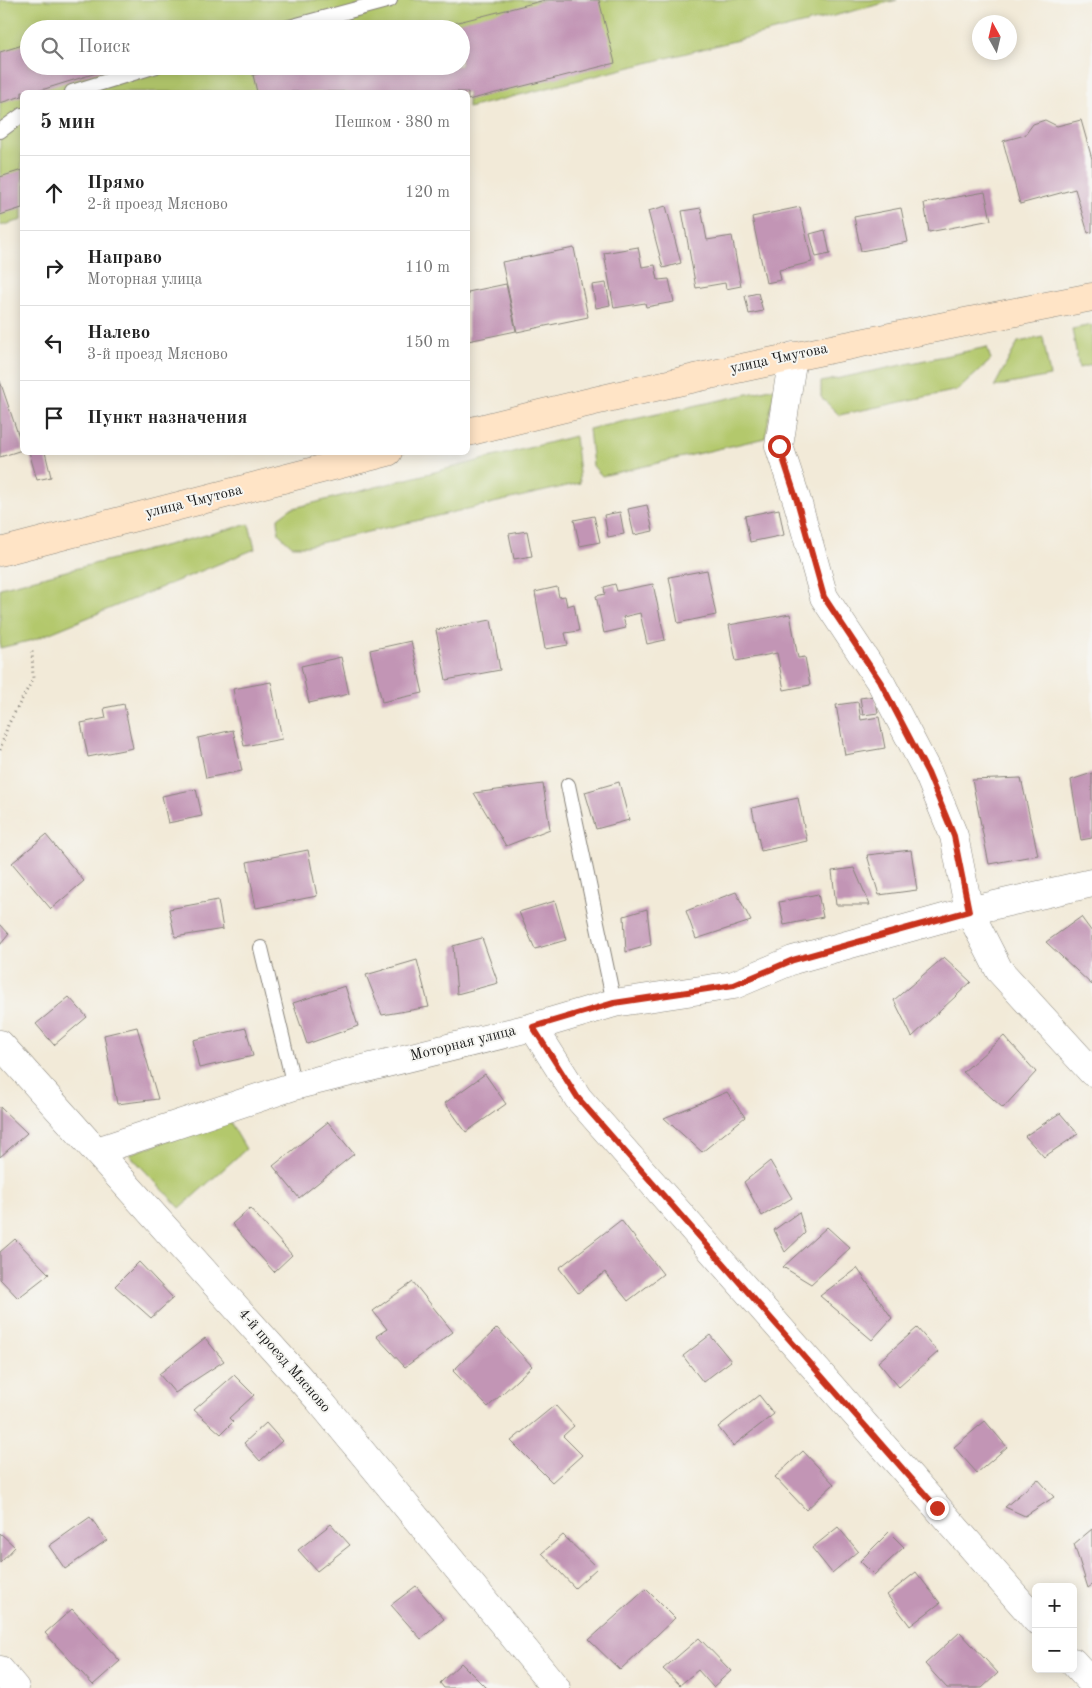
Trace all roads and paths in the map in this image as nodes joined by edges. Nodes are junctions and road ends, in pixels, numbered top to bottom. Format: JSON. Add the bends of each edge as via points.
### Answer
{"nodes":[{"id":1,"x":390,"y":0,"type":"edge"},
{"id":2,"x":316,"y":20,"type":"edge"},
{"id":3,"x":127,"y":75,"type":"edge"},
{"id":4,"x":78,"y":90,"type":"edge"},
{"id":5,"x":20,"y":116,"type":"edge"},
{"id":6,"x":0,"y":131,"type":"edge"},
{"id":7,"x":1092,"y":297,"type":"edge"},
{"id":8,"x":793,"y":356,"type":"junction"},
{"id":9,"x":470,"y":431,"type":"edge"},
{"id":10,"x":376,"y":455,"type":"edge"},
{"id":11,"x":0,"y":552,"type":"edge"},
{"id":12,"x":32,"y":650,"type":"dead end"},
{"id":13,"x":0,"y":750,"type":"edge"},
{"id":14,"x":568,"y":785,"type":"dead end"},
{"id":15,"x":1092,"y":883,"type":"edge"},
{"id":16,"x":969,"y":911,"type":"junction"},
{"id":17,"x":261,"y":948,"type":"dead end"},
{"id":18,"x":614,"y":1003,"type":"junction"},
{"id":19,"x":533,"y":1027,"type":"junction"},
{"id":20,"x":0,"y":1044,"type":"edge"},
{"id":21,"x":1092,"y":1072,"type":"edge"},
{"id":22,"x":294,"y":1086,"type":"junction"},
{"id":23,"x":97,"y":1151,"type":"junction"},
{"id":24,"x":1032,"y":1615,"type":"edge"},
{"id":25,"x":1077,"y":1666,"type":"edge"},
{"id":26,"x":0,"y":1670,"type":"edge"},
{"id":27,"x":1092,"y":1683,"type":"edge"},
{"id":28,"x":15,"y":1688,"type":"edge"},
{"id":29,"x":556,"y":1688,"type":"edge"}],
"edges":[{"from":1,"to":2,"type":"lane"},
{"from":3,"to":4,"type":"lane"},
{"from":5,"to":6,"type":"lane"},
{"from":7,"to":8,"type":"main road","name":"улица Чмутова"},
{"from":8,"to":9,"type":"main road","name":"улица Чмутова"},
{"from":8,"to":16,"type":"street","via":[[779,446],[824,597],[881,683],[928,773],[954,836]]},
{"from":10,"to":11,"type":"main road","name":"улица Чмутова"},
{"from":12,"to":13,"type":"path","via":[[33,679],[8,724]]},
{"from":14,"to":18,"type":"lane"},
{"from":15,"to":16,"type":"street","name":"Моторная улица"},
{"from":16,"to":18,"type":"street","name":"Моторная улица","via":[[793,960],[734,985]]},
{"from":16,"to":21,"type":"street","via":[[999,970]]},
{"from":17,"to":22,"type":"lane"},
{"from":18,"to":19,"type":"street","name":"Моторная улица"},
{"from":19,"to":22,"type":"street","name":"Моторная улица"},
{"from":19,"to":24,"type":"street","via":[[578,1098]]},
{"from":20,"to":23,"type":"street","name":"4-й проезд Мясново"},
{"from":22,"to":23,"type":"street","name":"Моторная улица"},
{"from":23,"to":29,"type":"street","name":"4-й проезд Мясново","via":[[319,1400]]},
{"from":25,"to":27,"type":"street"},
{"from":26,"to":28,"type":"street"}]}
